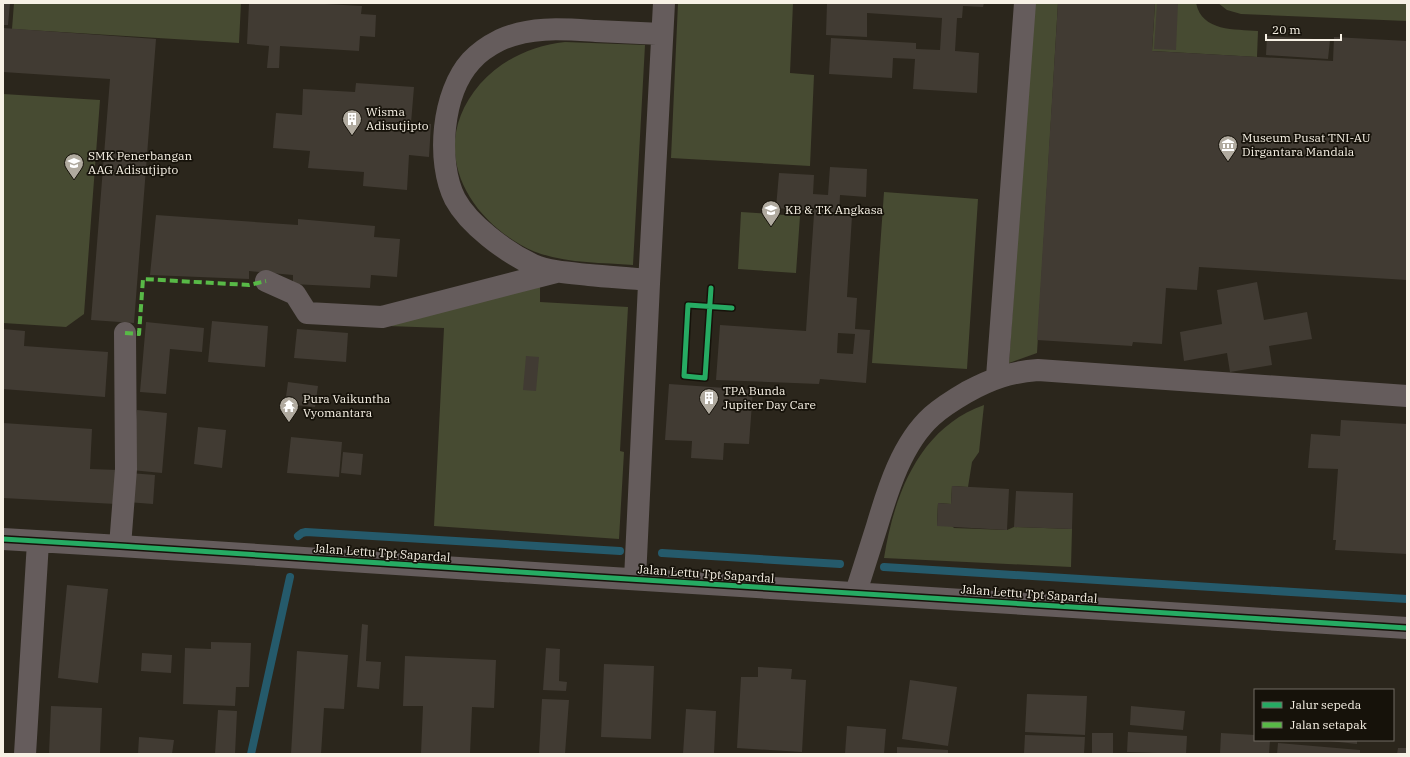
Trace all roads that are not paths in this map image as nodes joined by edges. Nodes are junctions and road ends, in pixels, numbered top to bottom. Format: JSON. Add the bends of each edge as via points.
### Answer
{"nodes":[{"id":1,"x":664,"y":3,"type":"edge"},
{"id":2,"x":1025,"y":3,"type":"edge"},
{"id":3,"x":662,"y":34,"type":"junction"},
{"id":4,"x":556,"y":272,"type":"junction"},
{"id":5,"x":649,"y":280,"type":"junction"},
{"id":6,"x":266,"y":281,"type":"dead end"},
{"id":7,"x":126,"y":333,"type":"dead end"},
{"id":8,"x":998,"y":377,"type":"junction"},
{"id":9,"x":1407,"y":396,"type":"edge"},
{"id":10,"x":3,"y":539,"type":"edge"},
{"id":11,"x":38,"y":542,"type":"junction"},
{"id":12,"x":120,"y":546,"type":"junction"},
{"id":13,"x":635,"y":579,"type":"junction"},
{"id":14,"x":856,"y":592,"type":"junction"},
{"id":15,"x":1407,"y":628,"type":"edge"},
{"id":16,"x":25,"y":754,"type":"edge"}],
"edges":[{"from":1,"to":3,"type":"street"},
{"from":2,"to":8,"type":"street"},
{"from":3,"to":4,"type":"street","via":[[559,29],[521,33],[501,40],[471,61],[451,97],[446,118],[445,165],[456,199],[466,214],[495,242],[534,265]]},
{"from":3,"to":5,"type":"street"},
{"from":4,"to":5,"type":"street"},
{"from":4,"to":6,"type":"street","via":[[382,317],[307,313],[295,294]]},
{"from":5,"to":13,"type":"street"},
{"from":7,"to":12,"type":"street","via":[[126,469]]},
{"from":8,"to":9,"type":"street","via":[[1038,370]]},
{"from":8,"to":14,"type":"street","via":[[947,404],[918,432],[889,488]]},
{"from":10,"to":11,"type":"street","name":"Jalan Lettu Tpt Sapardal"},
{"from":11,"to":12,"type":"street","name":"Jalan Lettu Tpt Sapardal"},
{"from":11,"to":16,"type":"street"},
{"from":12,"to":13,"type":"street","name":"Jalan Lettu Tpt Sapardal"},
{"from":13,"to":14,"type":"street","name":"Jalan Lettu Tpt Sapardal"},
{"from":14,"to":15,"type":"street","name":"Jalan Lettu Tpt Sapardal"}]}
